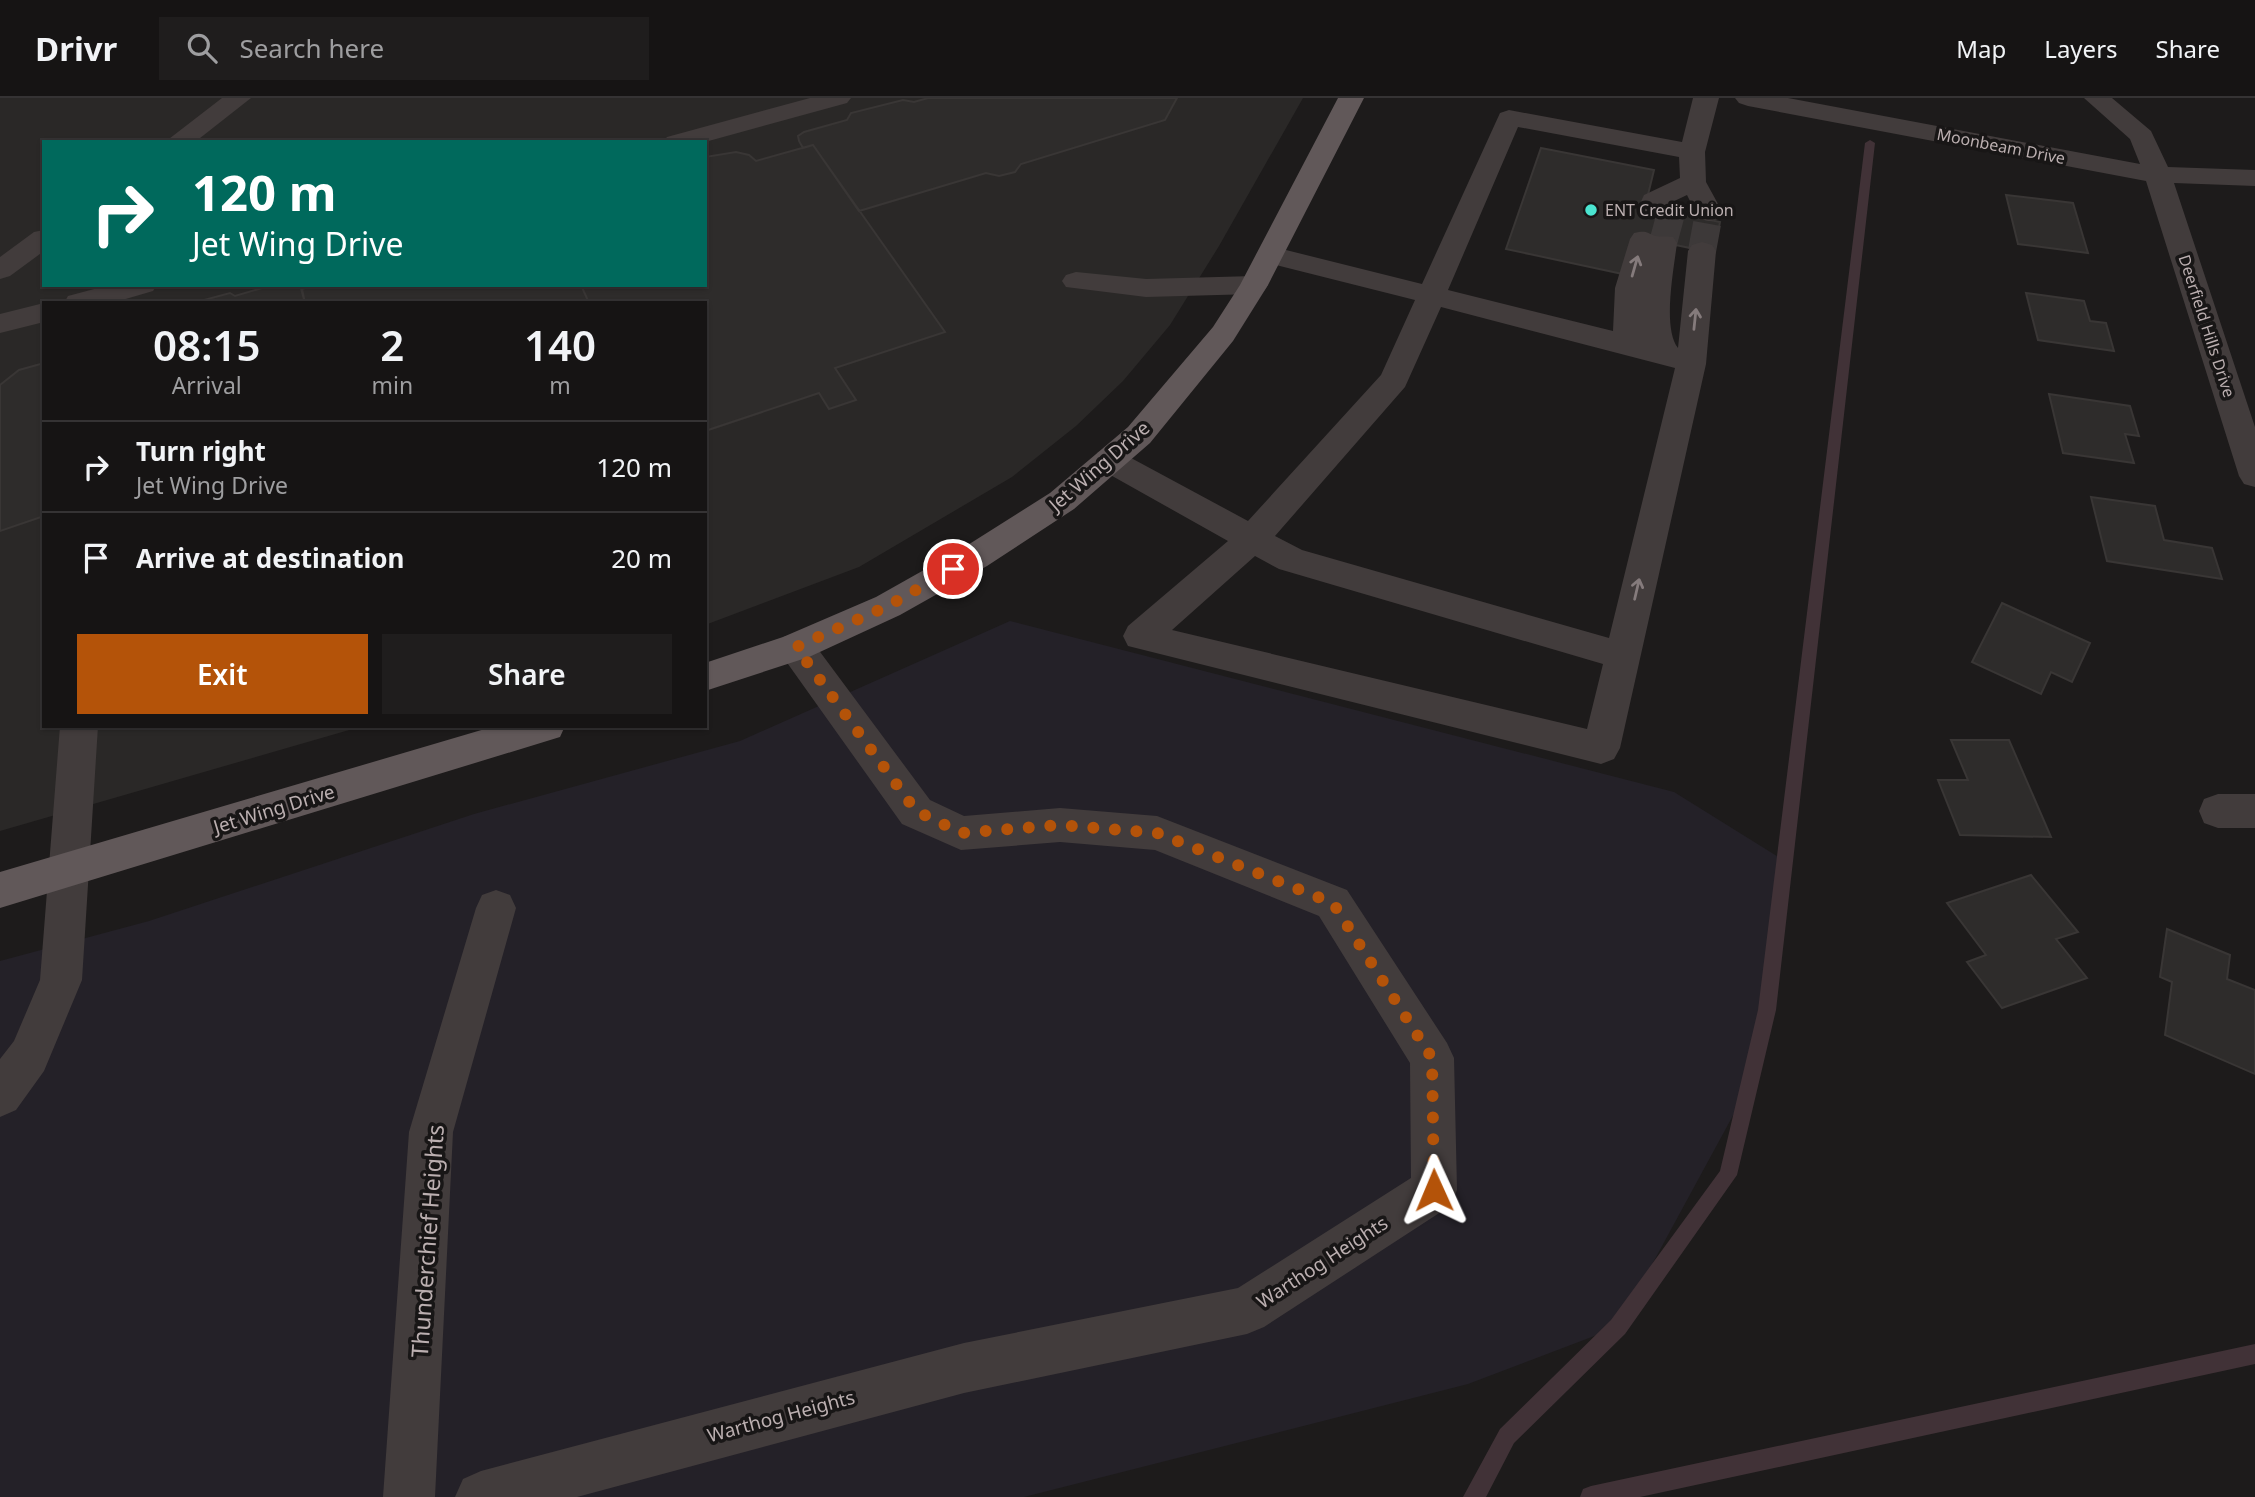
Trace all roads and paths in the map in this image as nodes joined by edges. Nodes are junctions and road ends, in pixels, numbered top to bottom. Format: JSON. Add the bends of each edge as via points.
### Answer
{"nodes":[{"id":1,"x":238,"y":98,"type":"edge"},
{"id":2,"x":838,"y":98,"type":"edge"},
{"id":3,"x":1351,"y":98,"type":"edge"},
{"id":4,"x":1706,"y":98,"type":"edge"},
{"id":5,"x":1748,"y":98,"type":"edge"},
{"id":6,"x":2097,"y":98,"type":"edge"},
{"id":7,"x":181,"y":140,"type":"edge"},
{"id":8,"x":683,"y":140,"type":"edge"},
{"id":9,"x":2158,"y":175,"type":"junction"},
{"id":10,"x":2255,"y":178,"type":"edge"},
{"id":11,"x":1678,"y":187,"type":"junction"},
{"id":12,"x":1709,"y":213,"type":"dead end"},
{"id":13,"x":42,"y":240,"type":"edge"},
{"id":14,"x":1702,"y":251,"type":"tunnel mouth"},
{"id":15,"x":1270,"y":254,"type":"junction"},
{"id":16,"x":0,"y":270,"type":"edge"},
{"id":17,"x":1076,"y":281,"type":"dead end"},
{"id":18,"x":1254,"y":285,"type":"junction"},
{"id":19,"x":133,"y":287,"type":"edge"},
{"id":20,"x":93,"y":295,"type":"edge"},
{"id":21,"x":1432,"y":295,"type":"junction"},
{"id":22,"x":42,"y":313,"type":"edge"},
{"id":23,"x":0,"y":324,"type":"edge"},
{"id":24,"x":1625,"y":342,"type":"junction"},
{"id":25,"x":1676,"y":358,"type":"junction"},
{"id":26,"x":1109,"y":460,"type":"junction"},
{"id":27,"x":2255,"y":476,"type":"edge"},
{"id":28,"x":1252,"y":539,"type":"junction"},
{"id":29,"x":796,"y":647,"type":"junction"},
{"id":30,"x":1622,"y":656,"type":"junction"},
{"id":31,"x":707,"y":676,"type":"edge"},
{"id":32,"x":79,"y":728,"type":"edge"},
{"id":33,"x":540,"y":728,"type":"edge"},
{"id":34,"x":71,"y":871,"type":"junction"},
{"id":35,"x":0,"y":890,"type":"edge"},
{"id":36,"x":496,"y":908,"type":"dead end"},
{"id":37,"x":0,"y":1095,"type":"edge"},
{"id":38,"x":409,"y":1497,"type":"edge"},
{"id":39,"x":481,"y":1497,"type":"edge"}],
"edges":[{"from":1,"to":7,"type":"street"},
{"from":2,"to":8,"type":"street"},
{"from":3,"to":15,"type":"main road","name":"Jet Wing Drive"},
{"from":4,"to":11,"type":"street"},
{"from":5,"to":9,"type":"street","name":"Moonbeam Drive"},
{"from":6,"to":9,"type":"street","name":"Deerfield Hills Drive","via":[[2143,136]]},
{"from":9,"to":10,"type":"street","name":"Moonbeam Drive"},
{"from":9,"to":27,"type":"street","name":"Deerfield Hills Drive"},
{"from":11,"to":12,"type":"street"},
{"from":11,"to":21,"type":"street","via":[[1509,118]]},
{"from":13,"to":16,"type":"street"},
{"from":25,"to":14,"type":"street","one_way":true},
{"from":15,"to":18,"type":"main road","name":"Jet Wing Drive"},
{"from":15,"to":21,"type":"street"},
{"from":17,"to":18,"type":"street","via":[[1146,288]]},
{"from":18,"to":26,"type":"main road","name":"Jet Wing Drive","via":[[1181,387],[1139,435]]},
{"from":19,"to":20,"type":"street"},
{"from":21,"to":24,"type":"street"},
{"from":21,"to":28,"type":"street","via":[[1394,380]]},
{"from":22,"to":23,"type":"street"},
{"from":24,"to":25,"type":"street"},
{"from":24,"to":25,"type":"street","one_way":true,"via":[[1629,288],[1653,241],[1656,333]]},
{"from":30,"to":25,"type":"street","one_way":true},
{"from":26,"to":28,"type":"street"},
{"from":26,"to":29,"type":"main road","name":"Jet Wing Drive","via":[[1062,501],[975,557],[888,606]]},
{"from":28,"to":30,"type":"street","via":[[1292,560]]},
{"from":28,"to":30,"type":"street","via":[[1142,636],[1601,748]]},
{"from":29,"to":31,"type":"main road","name":"Jet Wing Drive"},
{"from":29,"to":39,"type":"street","name":"Warthog Heights","via":[[916,811],[961,833],[1060,825],[1157,833],[1333,903],[1432,1058],[1434,1190],[1247,1310],[964,1368]]},
{"from":32,"to":34,"type":"street"},
{"from":33,"to":34,"type":"main road","name":"Jet Wing Drive"},
{"from":34,"to":35,"type":"main road","name":"Jet Wing Drive"},
{"from":34,"to":37,"type":"street","via":[[61,980],[29,1056]]},
{"from":36,"to":38,"type":"street","name":"Thunderchief Heights","via":[[431,1132]]}]}
